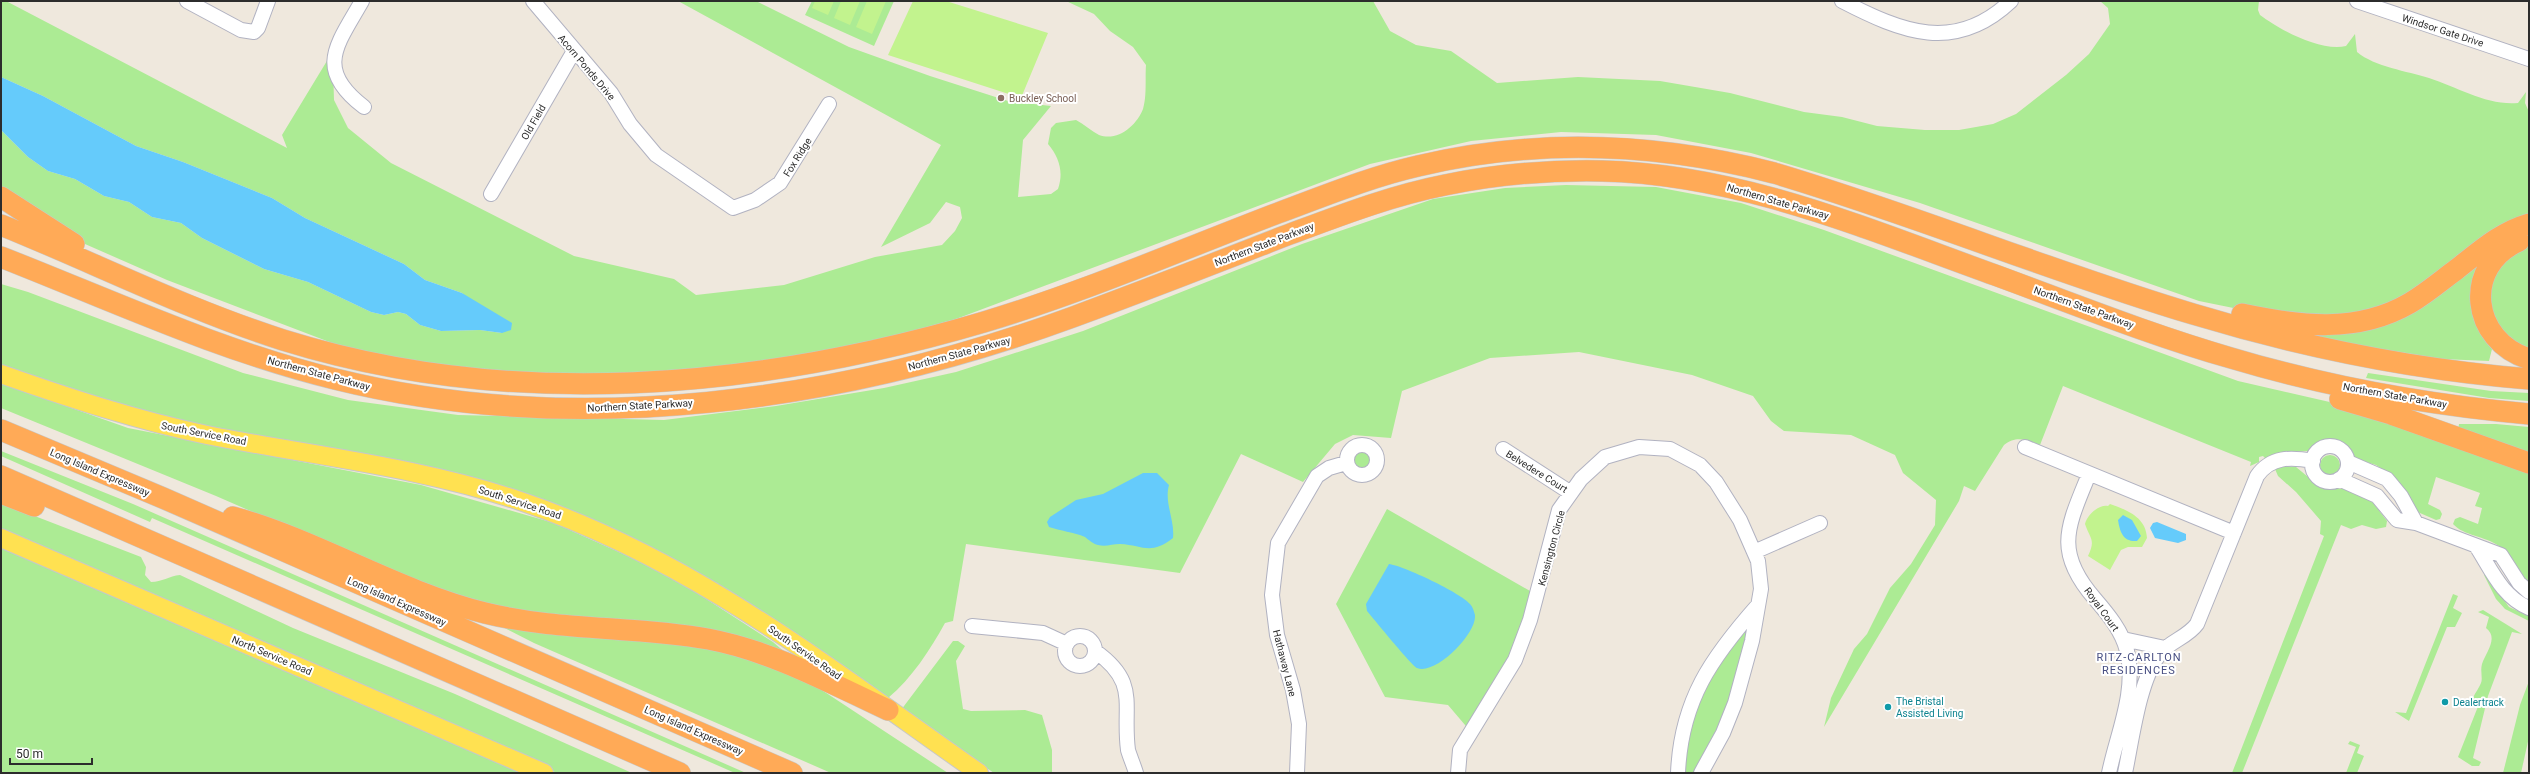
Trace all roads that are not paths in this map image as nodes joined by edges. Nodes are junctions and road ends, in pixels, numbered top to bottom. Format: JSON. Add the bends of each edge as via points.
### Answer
{"nodes":[{"id":1,"x":187,"y":1,"type":"edge"},
{"id":2,"x":268,"y":1,"type":"edge"},
{"id":3,"x":362,"y":1,"type":"edge"},
{"id":4,"x":533,"y":1,"type":"edge"},
{"id":5,"x":1842,"y":1,"type":"edge"},
{"id":6,"x":2012,"y":1,"type":"edge"},
{"id":7,"x":2357,"y":1,"type":"edge"},
{"id":8,"x":574,"y":51,"type":"junction"},
{"id":9,"x":2529,"y":59,"type":"edge"},
{"id":10,"x":829,"y":104,"type":"dead end"},
{"id":11,"x":364,"y":107,"type":"dead end"},
{"id":12,"x":491,"y":194,"type":"dead end"},
{"id":13,"x":1,"y":197,"type":"edge"},
{"id":14,"x":733,"y":208,"type":"joint"},
{"id":15,"x":2529,"y":224,"type":"edge"},
{"id":16,"x":1,"y":225,"type":"edge"},
{"id":17,"x":2529,"y":237,"type":"edge"},
{"id":18,"x":1,"y":257,"type":"edge"},
{"id":19,"x":1,"y":272,"type":"edge"},
{"id":20,"x":134,"y":281,"type":"junction"},
{"id":21,"x":2153,"y":301,"type":"junction"},
{"id":22,"x":2155,"y":333,"type":"junction"},
{"id":23,"x":219,"y":343,"type":"junction"},
{"id":24,"x":2529,"y":359,"type":"edge"},
{"id":25,"x":1,"y":374,"type":"edge"},
{"id":26,"x":2529,"y":379,"type":"edge"},
{"id":27,"x":2529,"y":414,"type":"edge"},
{"id":28,"x":1,"y":430,"type":"edge"},
{"id":29,"x":2025,"y":447,"type":"dead end"},
{"id":30,"x":1503,"y":449,"type":"dead end"},
{"id":31,"x":2313,"y":461,"type":"junction"},
{"id":32,"x":2348,"y":462,"type":"junction"},
{"id":33,"x":2529,"y":463,"type":"edge"},
{"id":34,"x":1346,"y":464,"type":"dead end"},
{"id":35,"x":2089,"y":474,"type":"junction"},
{"id":36,"x":1,"y":476,"type":"edge"},
{"id":37,"x":2339,"y":480,"type":"junction"},
{"id":38,"x":1,"y":493,"type":"edge"},
{"id":39,"x":1571,"y":493,"type":"junction"},
{"id":40,"x":163,"y":498,"type":"junction"},
{"id":41,"x":2416,"y":523,"type":"junction"},
{"id":42,"x":1820,"y":524,"type":"dead end"},
{"id":43,"x":2234,"y":533,"type":"junction"},
{"id":44,"x":129,"y":534,"type":"junction"},
{"id":45,"x":1,"y":538,"type":"edge"},
{"id":46,"x":2476,"y":546,"type":"junction"},
{"id":47,"x":1754,"y":552,"type":"junction"},
{"id":48,"x":2529,"y":592,"type":"edge"},
{"id":49,"x":1758,"y":604,"type":"junction"},
{"id":50,"x":2529,"y":608,"type":"edge"},
{"id":51,"x":972,"y":626,"type":"dead end"},
{"id":52,"x":2123,"y":639,"type":"junction"},
{"id":53,"x":1067,"y":644,"type":"junction"},
{"id":54,"x":2165,"y":648,"type":"junction"},
{"id":55,"x":1095,"y":651,"type":"junction"},
{"id":56,"x":888,"y":710,"type":"junction"},
{"id":57,"x":623,"y":749,"type":"junction"},
{"id":58,"x":544,"y":773,"type":"edge"},
{"id":59,"x":649,"y":773,"type":"edge"},
{"id":60,"x":680,"y":773,"type":"edge"},
{"id":61,"x":792,"y":773,"type":"edge"},
{"id":62,"x":979,"y":773,"type":"edge"},
{"id":63,"x":1136,"y":773,"type":"edge"},
{"id":64,"x":1297,"y":773,"type":"edge"},
{"id":65,"x":1458,"y":773,"type":"edge"},
{"id":66,"x":1678,"y":773,"type":"edge"},
{"id":67,"x":1702,"y":773,"type":"edge"},
{"id":68,"x":2109,"y":773,"type":"edge"},
{"id":69,"x":2125,"y":773,"type":"edge"}],
"edges":[{"from":1,"to":2,"type":"street","via":[[241,30],[254,32]]},
{"from":3,"to":11,"type":"street","via":[[336,47],[333,67],[339,81],[351,97]]},
{"from":4,"to":8,"type":"street","name":"Acorn Ponds Drive"},
{"from":5,"to":6,"type":"street","via":[[1884,23],[1921,32],[1951,33],[1980,25]]},
{"from":7,"to":9,"type":"street","name":"Windsor Gate Drive"},
{"from":8,"to":12,"type":"street","name":"Old Field"},
{"from":8,"to":14,"type":"street","name":"Acorn Ponds Drive","via":[[611,93],[630,124],[656,156]]},
{"from":10,"to":14,"type":"street","name":"Fox Ridge","via":[[780,183],[755,200]]},
{"from":13,"to":20,"type":"highway"},
{"from":15,"to":21,"type":"highway","via":[[2502,235],[2410,303],[2384,316],[2362,322],[2331,326],[2296,323],[2214,308]]},
{"from":16,"to":20,"type":"highway"},
{"from":17,"to":24,"type":"highway","via":[[2510,245],[2495,259],[2484,277],[2481,300],[2485,322],[2496,340],[2508,350]]},
{"from":18,"to":23,"type":"highway","name":"Northern State Parkway"},
{"from":19,"to":23,"type":"highway","via":[[144,326]]},
{"from":20,"to":21,"type":"highway","via":[[208,313],[283,340],[400,368],[519,383],[598,384],[677,380],[836,358],[958,329],[1030,307],[1362,182],[1419,166],[1518,150],[1578,147],[1676,153],[1774,173]]},
{"from":21,"to":26,"type":"highway","via":[[2240,327],[2339,351],[2434,368]]},
{"from":22,"to":23,"type":"highway","name":"Northern State Parkway","via":[[1765,195],[1680,177],[1580,171],[1501,176],[1448,184],[1401,195],[1000,342],[852,380],[732,399],[652,406],[572,408],[453,401],[333,379]]},
{"from":22,"to":27,"type":"highway","name":"Northern State Parkway","via":[[2232,359],[2344,386],[2434,403]]},
{"from":22,"to":33,"type":"highway","via":[[2232,371],[2377,409]]},
{"from":25,"to":56,"type":"main road","name":"South Service Road","via":[[79,402],[151,423],[429,475],[555,513],[635,547],[695,579],[757,618]]},
{"from":28,"to":40,"type":"highway","name":"Long Island Expressway"},
{"from":29,"to":35,"type":"street"},
{"from":30,"to":39,"type":"street","name":"Belvedere Court"},
{"from":31,"to":32,"type":"street","via":[[2321,449],[2333,446],[2343,452]]},
{"from":31,"to":37,"type":"street","via":[[2314,472],[2320,478],[2327,482]]},
{"from":31,"to":43,"type":"street","via":[[2284,458],[2263,468],[2255,480]]},
{"from":32,"to":37,"type":"street","via":[[2346,472]]},
{"from":32,"to":41,"type":"street","via":[[2387,479],[2401,496]]},
{"from":34,"to":64,"type":"street","name":"Hathaway Lane","via":[[1329,468],[1317,476],[1278,543],[1272,595],[1277,635],[1293,690],[1299,724]]},
{"from":35,"to":43,"type":"street"},
{"from":35,"to":52,"type":"street","name":"Royal Court","via":[[2070,524],[2068,550],[2077,574]]},
{"from":36,"to":44,"type":"highway"},
{"from":37,"to":41,"type":"street","via":[[2377,496],[2397,520]]},
{"from":38,"to":44,"type":"highway","via":[[64,518]]},
{"from":39,"to":47,"type":"street","name":"Kensington Circle","via":[[1581,479],[1605,457],[1638,447],[1670,449],[1700,465],[1716,482],[1740,520]]},
{"from":39,"to":65,"type":"street","name":"Kensington Circle","via":[[1560,510],[1530,620],[1515,660],[1460,750]]},
{"from":40,"to":56,"type":"highway","via":[[260,524],[395,581],[482,612],[530,622],[658,632],[726,643],[792,665]]},
{"from":40,"to":61,"type":"highway","name":"Long Island Expressway"},
{"from":41,"to":46,"type":"street"},
{"from":42,"to":47,"type":"street"},
{"from":43,"to":54,"type":"street","via":[[2197,624],[2186,636]]},
{"from":44,"to":57,"type":"highway"},
{"from":45,"to":58,"type":"main road","name":"North Service Road"},
{"from":46,"to":48,"type":"street","via":[[2501,555],[2519,583]]},
{"from":46,"to":50,"type":"street","via":[[2506,593]]},
{"from":47,"to":49,"type":"street","name":"Kensington Circle","via":[[1758,561]]},
{"from":49,"to":66,"type":"street","via":[[1723,644],[1703,675],[1678,755]]},
{"from":49,"to":67,"type":"street","name":"Kensington Circle","via":[[1752,642],[1735,703]]},
{"from":51,"to":53,"type":"street","via":[[1044,633]]},
{"from":52,"to":54,"type":"street"},
{"from":52,"to":68,"type":"street","name":"Royal Court","via":[[2128,659],[2128,687]]},
{"from":53,"to":55,"type":"street","via":[[1075,638],[1084,637],[1092,642]]},
{"from":53,"to":55,"type":"street","via":[[1066,654],[1075,665],[1089,663]]},
{"from":54,"to":69,"type":"street","via":[[2153,664],[2145,684]]},
{"from":55,"to":63,"type":"street","via":[[1112,663],[1126,687],[1128,750]]},
{"from":56,"to":62,"type":"main road","name":"South Service Road"},
{"from":57,"to":59,"type":"highway"},
{"from":57,"to":60,"type":"highway"}]}
